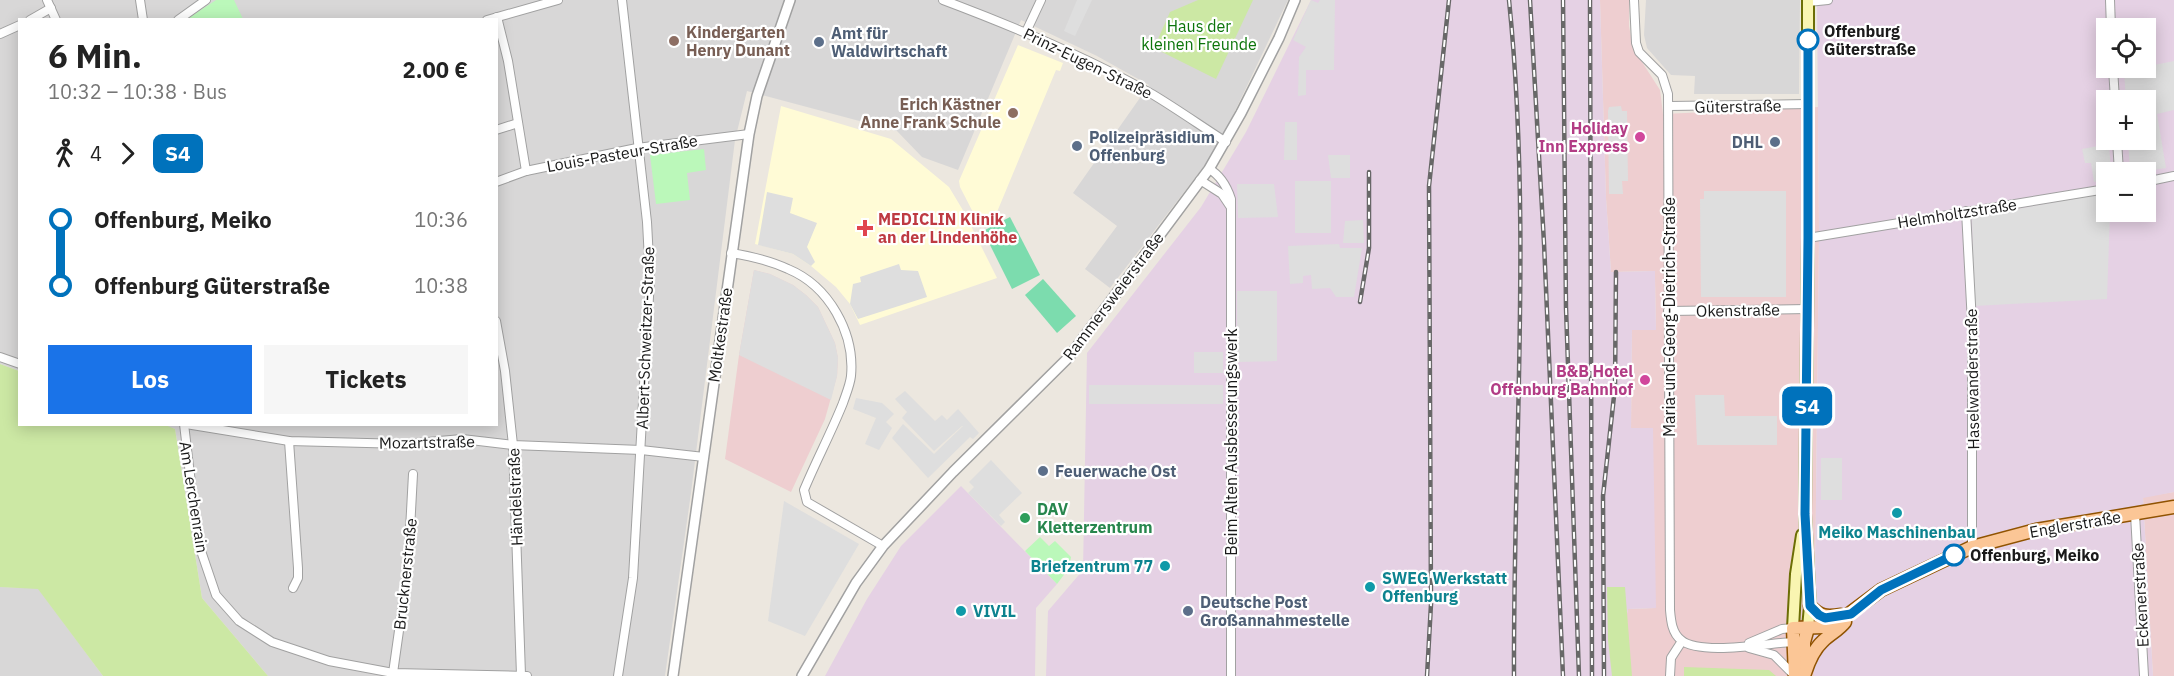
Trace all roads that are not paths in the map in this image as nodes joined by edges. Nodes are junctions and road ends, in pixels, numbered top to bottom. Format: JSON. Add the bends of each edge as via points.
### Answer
{"nodes":[{"id":1,"x":47,"y":0,"type":"edge"},
{"id":2,"x":140,"y":0,"type":"edge"},
{"id":3,"x":206,"y":0,"type":"edge"},
{"id":4,"x":558,"y":0,"type":"edge"},
{"id":5,"x":622,"y":0,"type":"edge"},
{"id":6,"x":790,"y":0,"type":"edge"},
{"id":7,"x":943,"y":0,"type":"edge"},
{"id":8,"x":1041,"y":0,"type":"edge"},
{"id":9,"x":1295,"y":0,"type":"edge"},
{"id":10,"x":1634,"y":0,"type":"edge"},
{"id":11,"x":1828,"y":0,"type":"edge"},
{"id":12,"x":2109,"y":0,"type":"edge"},
{"id":13,"x":1808,"y":1,"type":"edge"},
{"id":14,"x":51,"y":8,"type":"junction"},
{"id":15,"x":497,"y":17,"type":"joint"},
{"id":16,"x":34,"y":18,"type":"edge"},
{"id":17,"x":55,"y":18,"type":"edge"},
{"id":18,"x":143,"y":18,"type":"edge"},
{"id":19,"x":181,"y":18,"type":"edge"},
{"id":20,"x":494,"y":18,"type":"edge"},
{"id":21,"x":2110,"y":18,"type":"edge"},
{"id":22,"x":498,"y":21,"type":"edge"},
{"id":23,"x":18,"y":26,"type":"edge"},
{"id":24,"x":1026,"y":32,"type":"junction"},
{"id":25,"x":0,"y":34,"type":"edge"},
{"id":26,"x":1808,"y":104,"type":"junction"},
{"id":27,"x":1668,"y":106,"type":"junction"},
{"id":28,"x":518,"y":123,"type":"junction"},
{"id":29,"x":498,"y":129,"type":"edge"},
{"id":30,"x":749,"y":134,"type":"junction"},
{"id":31,"x":1226,"y":141,"type":"junction"},
{"id":32,"x":637,"y":148,"type":"junction"},
{"id":33,"x":1209,"y":169,"type":"junction"},
{"id":34,"x":526,"y":171,"type":"junction"},
{"id":35,"x":2174,"y":176,"type":"edge"},
{"id":36,"x":1200,"y":180,"type":"junction"},
{"id":37,"x":2156,"y":180,"type":"edge"},
{"id":38,"x":498,"y":181,"type":"edge"},
{"id":39,"x":2096,"y":191,"type":"edge"},
{"id":40,"x":1231,"y":207,"type":"junction"},
{"id":41,"x":1966,"y":211,"type":"junction"},
{"id":42,"x":1808,"y":238,"type":"junction"},
{"id":43,"x":731,"y":253,"type":"junction"},
{"id":44,"x":1808,"y":309,"type":"junction"},
{"id":45,"x":1668,"y":311,"type":"junction"},
{"id":46,"x":498,"y":332,"type":"edge"},
{"id":47,"x":0,"y":357,"type":"edge"},
{"id":48,"x":18,"y":363,"type":"edge"},
{"id":49,"x":185,"y":426,"type":"edge"},
{"id":50,"x":197,"y":426,"type":"edge"},
{"id":51,"x":289,"y":441,"type":"junction"},
{"id":52,"x":513,"y":445,"type":"junction"},
{"id":53,"x":641,"y":450,"type":"junction"},
{"id":54,"x":704,"y":457,"type":"junction"},
{"id":55,"x":413,"y":474,"type":"dead end"},
{"id":56,"x":2174,"y":507,"type":"edge"},
{"id":57,"x":1805,"y":514,"type":"junction"},
{"id":58,"x":2135,"y":514,"type":"junction"},
{"id":59,"x":883,"y":546,"type":"junction"},
{"id":60,"x":1972,"y":547,"type":"junction"},
{"id":61,"x":293,"y":588,"type":"dead end"},
{"id":62,"x":1810,"y":606,"type":"junction"},
{"id":63,"x":1851,"y":614,"type":"junction"},
{"id":64,"x":1793,"y":628,"type":"junction"},
{"id":65,"x":1808,"y":628,"type":"junction"},
{"id":66,"x":1682,"y":641,"type":"junction"},
{"id":67,"x":1822,"y":641,"type":"junction"},
{"id":68,"x":1799,"y":642,"type":"junction"},
{"id":69,"x":1742,"y":646,"type":"junction"},
{"id":70,"x":393,"y":673,"type":"junction"},
{"id":71,"x":524,"y":675,"type":"edge"},
{"id":72,"x":618,"y":676,"type":"edge"},
{"id":73,"x":673,"y":676,"type":"edge"},
{"id":74,"x":802,"y":676,"type":"edge"},
{"id":75,"x":1231,"y":676,"type":"edge"},
{"id":76,"x":1670,"y":676,"type":"edge"},
{"id":77,"x":1795,"y":676,"type":"edge"},
{"id":78,"x":1804,"y":676,"type":"edge"},
{"id":79,"x":2144,"y":676,"type":"edge"}],
"edges":[{"from":1,"to":14,"type":"street"},
{"from":2,"to":18,"type":"street"},
{"from":3,"to":19,"type":"street"},
{"from":4,"to":15,"type":"street"},
{"from":5,"to":32,"type":"street","name":"Albert-Schweitzer-Straße"},
{"from":6,"to":30,"type":"street","name":"Moltkestraße","via":[[757,96]]},
{"from":7,"to":24,"type":"street","name":"Prinz-Eugen-Straße"},
{"from":8,"to":24,"type":"street"},
{"from":9,"to":31,"type":"street","name":"Rammersweierstraße"},
{"from":10,"to":27,"type":"street","name":"Maria-und-Georg-Dietrich-Straße","via":[[1636,44],[1662,75]]},
{"from":11,"to":13,"type":"street"},
{"from":12,"to":21,"type":"street"},
{"from":13,"to":26,"type":"main road"},
{"from":14,"to":16,"type":"street"},
{"from":14,"to":17,"type":"street"},
{"from":15,"to":20,"type":"street"},
{"from":22,"to":28,"type":"street"},
{"from":23,"to":25,"type":"street"},
{"from":24,"to":31,"type":"street","name":"Prinz-Eugen-Straße","via":[[1153,95]]},
{"from":26,"to":27,"type":"street","name":"Güterstraße"},
{"from":26,"to":42,"type":"main road"},
{"from":27,"to":45,"type":"street","name":"Maria-und-Georg-Dietrich-Straße"},
{"from":28,"to":29,"type":"street"},
{"from":28,"to":34,"type":"street"},
{"from":30,"to":32,"type":"street","name":"Louis-Pasteur-Straße"},
{"from":30,"to":43,"type":"street","name":"Moltkestraße"},
{"from":31,"to":33,"type":"street","name":"Rammersweierstraße"},
{"from":32,"to":34,"type":"street","name":"Louis-Pasteur-Straße"},
{"from":32,"to":53,"type":"street","name":"Albert-Schweitzer-Straße","via":[[650,279]]},
{"from":33,"to":36,"type":"street","name":"Rammersweierstraße"},
{"from":33,"to":40,"type":"street","name":"Beim Alten Ausbesserungswerk","via":[[1227,187]]},
{"from":34,"to":38,"type":"street","name":"Louis-Pasteur-Straße"},
{"from":35,"to":37,"type":"street"},
{"from":36,"to":40,"type":"street","via":[[1222,194]]},
{"from":36,"to":59,"type":"street","name":"Rammersweierstraße","via":[[1069,357]]},
{"from":39,"to":41,"type":"street","name":"Helmholtzstraße"},
{"from":40,"to":75,"type":"street","name":"Beim Alten Ausbesserungswerk"},
{"from":41,"to":42,"type":"street","name":"Helmholtzstraße"},
{"from":41,"to":60,"type":"street","name":"Haselwanderstraße","via":[[1972,323]]},
{"from":42,"to":44,"type":"main road"},
{"from":43,"to":54,"type":"street","name":"Moltkestraße"},
{"from":43,"to":59,"type":"street","via":[[789,269],[822,293],[841,320],[851,377],[804,490],[807,502]]},
{"from":44,"to":45,"type":"street","name":"Okenstraße"},
{"from":44,"to":57,"type":"main road"},
{"from":45,"to":66,"type":"street","name":"Maria-und-Georg-Dietrich-Straße","via":[[1670,610],[1672,626]]},
{"from":46,"to":52,"type":"street","name":"Händelstraße"},
{"from":47,"to":48,"type":"street"},
{"from":49,"to":70,"type":"street","name":"Am Lerchenrain","via":[[198,542],[216,595],[239,621],[272,642],[329,661]]},
{"from":50,"to":51,"type":"street","name":"Mozartstraße"},
{"from":51,"to":52,"type":"street","name":"Mozartstraße","via":[[405,444],[462,439]]},
{"from":51,"to":61,"type":"street","via":[[298,568]]},
{"from":52,"to":53,"type":"street","name":"Mozartstraße"},
{"from":52,"to":71,"type":"street","name":"Händelstraße"},
{"from":53,"to":54,"type":"street","name":"Mozartstraße"},
{"from":53,"to":72,"type":"street","name":"Albert-Schweitzer-Straße","via":[[633,578]]},
{"from":54,"to":73,"type":"street","name":"Moltkestraße"},
{"from":55,"to":70,"type":"street","name":"Brucknerstraße","via":[[408,567]]},
{"from":56,"to":58,"type":"main road","name":"Englerstraße"},
{"from":57,"to":62,"type":"main road"},
{"from":57,"to":64,"type":"main road"},
{"from":58,"to":60,"type":"main road","name":"Englerstraße","via":[[2036,530]]},
{"from":58,"to":79,"type":"street","name":"Eckenerstraße"},
{"from":59,"to":74,"type":"street","name":"Rammersweierstraße","via":[[856,583]]},
{"from":60,"to":63,"type":"main road","name":"Englerstraße","via":[[1881,590]]},
{"from":62,"to":63,"type":"main road","via":[[1825,618]]},
{"from":62,"to":65,"type":"main road"},
{"from":63,"to":65,"type":"main road","name":"Englerstraße","via":[[1824,627]]},
{"from":63,"to":67,"type":"main road","name":"Englerstraße","via":[[1841,628]]},
{"from":64,"to":65,"type":"main road","name":"Englerstraße"},
{"from":64,"to":68,"type":"main road"},
{"from":64,"to":69,"type":"street","via":[[1782,628]]},
{"from":65,"to":68,"type":"main road"},
{"from":66,"to":69,"type":"street","via":[[1697,647]]},
{"from":66,"to":76,"type":"street","via":[[1671,658]]},
{"from":67,"to":68,"type":"main road"},
{"from":67,"to":78,"type":"main road","name":"Englerstraße"},
{"from":68,"to":69,"type":"street"},
{"from":68,"to":77,"type":"main road"},
{"from":68,"to":78,"type":"main road"},
{"from":69,"to":77,"type":"street","via":[[1774,655]]},
{"from":70,"to":71,"type":"street","name":"Am Lerchenrain"}]}
